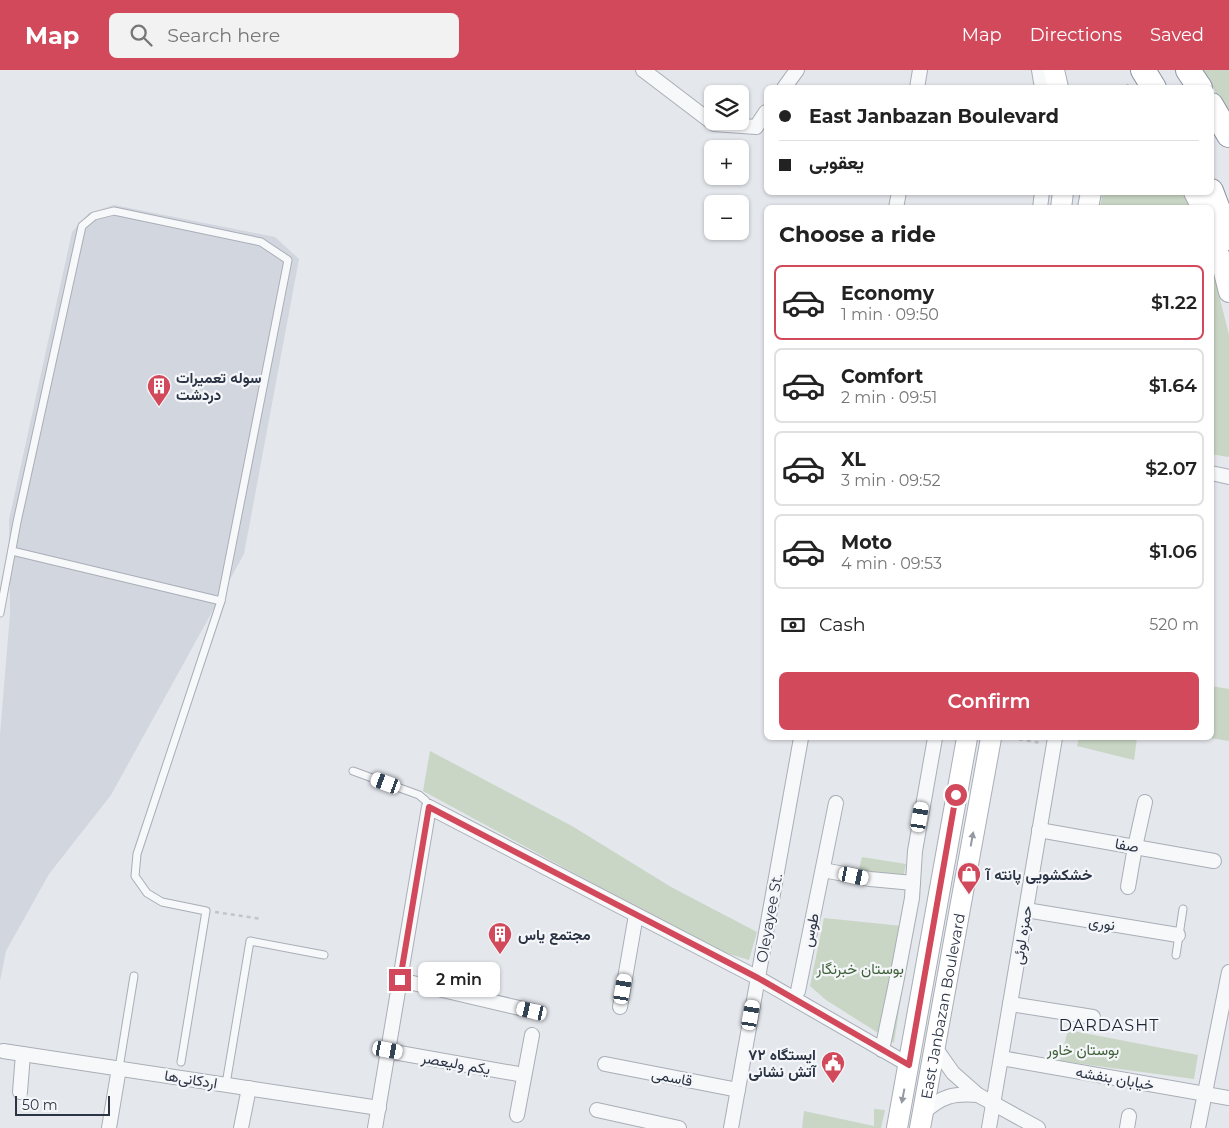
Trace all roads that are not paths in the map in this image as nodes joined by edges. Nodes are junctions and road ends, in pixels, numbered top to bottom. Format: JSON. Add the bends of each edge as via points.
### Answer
{"nodes":[{"id":1,"x":797,"y":70,"type":"edge"},
{"id":2,"x":920,"y":70,"type":"edge"},
{"id":3,"x":1039,"y":70,"type":"edge"},
{"id":4,"x":1054,"y":70,"type":"edge"},
{"id":5,"x":1142,"y":70,"type":"edge"},
{"id":6,"x":1188,"y":70,"type":"edge"},
{"id":7,"x":648,"y":72,"type":"edge"},
{"id":8,"x":786,"y":85,"type":"edge"},
{"id":9,"x":918,"y":85,"type":"edge"},
{"id":10,"x":1042,"y":85,"type":"edge"},
{"id":11,"x":1057,"y":85,"type":"edge"},
{"id":12,"x":1152,"y":85,"type":"edge"},
{"id":13,"x":1198,"y":85,"type":"edge"},
{"id":14,"x":1214,"y":110,"type":"edge"},
{"id":15,"x":764,"y":115,"type":"edge"},
{"id":16,"x":1229,"y":135,"type":"edge"},
{"id":17,"x":1213,"y":195,"type":"edge"},
{"id":18,"x":1229,"y":238,"type":"edge"},
{"id":19,"x":1214,"y":242,"type":"edge"},
{"id":20,"x":1229,"y":292,"type":"edge"},
{"id":21,"x":1214,"y":474,"type":"edge"},
{"id":22,"x":1229,"y":476,"type":"edge"},
{"id":23,"x":12,"y":550,"type":"junction"},
{"id":24,"x":221,"y":600,"type":"junction"},
{"id":25,"x":0,"y":613,"type":"edge"},
{"id":26,"x":801,"y":740,"type":"edge"},
{"id":27,"x":935,"y":740,"type":"edge"},
{"id":28,"x":967,"y":740,"type":"edge"},
{"id":29,"x":991,"y":740,"type":"edge"},
{"id":30,"x":1054,"y":741,"type":"edge"},
{"id":31,"x":353,"y":771,"type":"dead end"},
{"id":32,"x":1144,"y":802,"type":"dead end"},
{"id":33,"x":836,"y":803,"type":"dead end"},
{"id":34,"x":429,"y":807,"type":"junction"},
{"id":35,"x":1039,"y":830,"type":"junction"},
{"id":36,"x":1135,"y":847,"type":"junction"},
{"id":37,"x":1214,"y":861,"type":"dead end"},
{"id":38,"x":823,"y":870,"type":"junction"},
{"id":39,"x":912,"y":883,"type":"junction"},
{"id":40,"x":1128,"y":887,"type":"dead end"},
{"id":41,"x":1183,"y":909,"type":"dead end"},
{"id":42,"x":1026,"y":910,"type":"junction"},
{"id":43,"x":636,"y":915,"type":"junction"},
{"id":44,"x":1178,"y":935,"type":"junction"},
{"id":45,"x":324,"y":955,"type":"dead end"},
{"id":46,"x":1176,"y":956,"type":"dead end"},
{"id":47,"x":1229,"y":972,"type":"edge"},
{"id":48,"x":134,"y":976,"type":"dead end"},
{"id":49,"x":758,"y":978,"type":"junction"},
{"id":50,"x":400,"y":980,"type":"junction"},
{"id":51,"x":798,"y":991,"type":"dead end"},
{"id":52,"x":1010,"y":1004,"type":"junction"},
{"id":53,"x":620,"y":1007,"type":"dead end"},
{"id":54,"x":532,"y":1011,"type":"dead end"},
{"id":55,"x":1093,"y":1017,"type":"dead end"},
{"id":56,"x":1224,"y":1025,"type":"edge"},
{"id":57,"x":532,"y":1035,"type":"dead end"},
{"id":58,"x":934,"y":1046,"type":"junction"},
{"id":59,"x":3,"y":1050,"type":"dead end"},
{"id":60,"x":388,"y":1050,"type":"junction"},
{"id":61,"x":882,"y":1050,"type":"junction"},
{"id":62,"x":24,"y":1054,"type":"junction"},
{"id":63,"x":1001,"y":1058,"type":"junction"},
{"id":64,"x":181,"y":1062,"type":"dead end"},
{"id":65,"x":605,"y":1064,"type":"dead end"},
{"id":66,"x":909,"y":1065,"type":"junction"},
{"id":67,"x":119,"y":1068,"type":"junction"},
{"id":68,"x":524,"y":1075,"type":"junction"},
{"id":69,"x":226,"y":1084,"type":"junction"},
{"id":70,"x":249,"y":1088,"type":"junction"},
{"id":71,"x":738,"y":1090,"type":"junction"},
{"id":72,"x":20,"y":1092,"type":"dead end"},
{"id":73,"x":1205,"y":1093,"type":"junction"},
{"id":74,"x":978,"y":1095,"type":"junction"},
{"id":75,"x":1229,"y":1098,"type":"edge"},
{"id":76,"x":993,"y":1103,"type":"junction"},
{"id":77,"x":379,"y":1108,"type":"junction"},
{"id":78,"x":597,"y":1110,"type":"dead end"},
{"id":79,"x":517,"y":1114,"type":"dead end"},
{"id":80,"x":921,"y":1120,"type":"edge"},
{"id":81,"x":109,"y":1128,"type":"edge"},
{"id":82,"x":242,"y":1128,"type":"edge"},
{"id":83,"x":376,"y":1128,"type":"edge"},
{"id":84,"x":679,"y":1128,"type":"edge"},
{"id":85,"x":731,"y":1128,"type":"edge"},
{"id":86,"x":897,"y":1128,"type":"edge"},
{"id":87,"x":989,"y":1128,"type":"edge"},
{"id":88,"x":1038,"y":1128,"type":"edge"},
{"id":89,"x":1198,"y":1128,"type":"edge"}],
"edges":[{"from":1,"to":8,"type":"street"},
{"from":2,"to":9,"type":"street"},
{"from":3,"to":10,"type":"street"},
{"from":4,"to":11,"type":"main road"},
{"from":5,"to":12,"type":"highway"},
{"from":6,"to":13,"type":"highway"},
{"from":7,"to":15,"type":"street","via":[[714,124],[756,127]]},
{"from":14,"to":16,"type":"highway"},
{"from":17,"to":18,"type":"highway"},
{"from":19,"to":20,"type":"main road"},
{"from":21,"to":22,"type":"street"},
{"from":23,"to":24,"type":"lane"},
{"from":23,"to":24,"type":"lane","via":[[82,226],[94,216],[114,211],[261,242],[288,260]]},
{"from":23,"to":25,"type":"lane"},
{"from":24,"to":64,"type":"lane","via":[[136,854],[135,876],[147,893],[162,902],[206,911]]},
{"from":26,"to":49,"type":"street","name":"Oleyayee St."},
{"from":27,"to":39,"type":"street"},
{"from":28,"to":66,"type":"main road","name":"East Janbazan Boulevard"},
{"from":58,"to":29,"type":"main road","name":"East Janbazan Boulevard","one_way":true},
{"from":30,"to":35,"type":"street","name":"حمزه لوئی"},
{"from":31,"to":34,"type":"lane","via":[[419,795]]},
{"from":32,"to":36,"type":"street"},
{"from":33,"to":38,"type":"street","name":"طوس"},
{"from":34,"to":43,"type":"street"},
{"from":34,"to":50,"type":"street"},
{"from":35,"to":36,"type":"street","name":"صفا"},
{"from":35,"to":42,"type":"street","name":"حمزه لوئی"},
{"from":36,"to":37,"type":"street","name":"صفا"},
{"from":36,"to":40,"type":"street"},
{"from":38,"to":39,"type":"street"},
{"from":38,"to":51,"type":"street","name":"طوس"},
{"from":39,"to":61,"type":"street","via":[[912,898]]},
{"from":41,"to":44,"type":"lane"},
{"from":42,"to":44,"type":"street","name":"نوری"},
{"from":42,"to":52,"type":"street","name":"حمزه لوئی"},
{"from":43,"to":49,"type":"street"},
{"from":43,"to":53,"type":"street"},
{"from":44,"to":46,"type":"lane"},
{"from":45,"to":69,"type":"lane","via":[[250,941]]},
{"from":47,"to":56,"type":"street"},
{"from":48,"to":67,"type":"lane"},
{"from":49,"to":61,"type":"street"},
{"from":49,"to":71,"type":"street","name":"Oleyayee St."},
{"from":50,"to":54,"type":"street"},
{"from":50,"to":60,"type":"street"},
{"from":52,"to":55,"type":"street"},
{"from":52,"to":63,"type":"street","name":"حمزه لوئی"},
{"from":56,"to":73,"type":"street"},
{"from":57,"to":68,"type":"street"},
{"from":58,"to":74,"type":"street","via":[[953,1073]]},
{"from":58,"to":80,"type":"main road","name":"East Janbazan Boulevard"},
{"from":59,"to":62,"type":"street","name":"اردکانی‌ها"},
{"from":60,"to":68,"type":"street","name":"یکم ولیعصر"},
{"from":60,"to":77,"type":"street"},
{"from":61,"to":66,"type":"street"},
{"from":62,"to":67,"type":"street","name":"اردکانی‌ها"},
{"from":62,"to":72,"type":"street"},
{"from":63,"to":73,"type":"street","name":"خیابان بنفشه"},
{"from":63,"to":76,"type":"street","name":"حمزه لوئی"},
{"from":65,"to":71,"type":"street","name":"قاسمی"},
{"from":66,"to":86,"type":"main road","name":"East Janbazan Boulevard","one_way":true},
{"from":67,"to":69,"type":"street","name":"اردکانی‌ها"},
{"from":67,"to":81,"type":"street"},
{"from":68,"to":79,"type":"street"},
{"from":69,"to":70,"type":"street","name":"اردکانی‌ها"},
{"from":70,"to":77,"type":"street","name":"اردکانی‌ها"},
{"from":70,"to":82,"type":"street"},
{"from":71,"to":85,"type":"street","name":"Oleyayee St."},
{"from":73,"to":75,"type":"street","name":"خیابان بنفشه"},
{"from":73,"to":89,"type":"street"},
{"from":74,"to":76,"type":"street"},
{"from":74,"to":80,"type":"street","via":[[948,1096],[934,1103]]},
{"from":76,"to":87,"type":"street","name":"حمزه لوئی"},
{"from":76,"to":88,"type":"street"},
{"from":77,"to":83,"type":"street"},
{"from":78,"to":84,"type":"street"}]}
